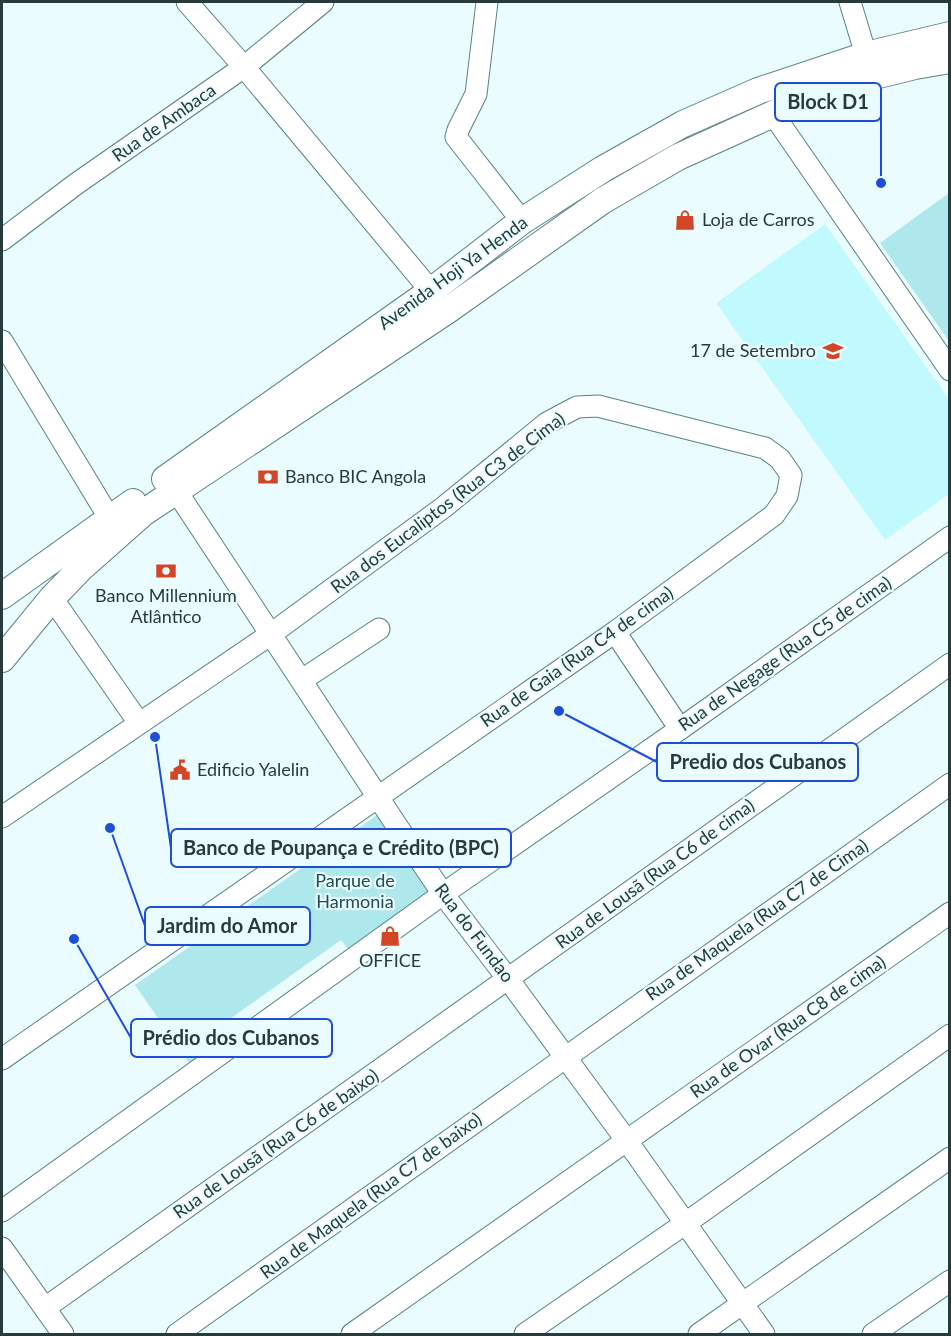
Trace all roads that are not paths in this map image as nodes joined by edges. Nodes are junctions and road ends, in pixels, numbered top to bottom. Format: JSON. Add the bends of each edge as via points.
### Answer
{"nodes":[{"id":1,"x":187,"y":2,"type":"edge"},
{"id":2,"x":323,"y":2,"type":"edge"},
{"id":3,"x":487,"y":2,"type":"edge"},
{"id":4,"x":850,"y":2,"type":"edge"},
{"id":5,"x":950,"y":35,"type":"edge"},
{"id":6,"x":866,"y":55,"type":"junction"},
{"id":7,"x":950,"y":60,"type":"edge"},
{"id":8,"x":244,"y":67,"type":"junction"},
{"id":9,"x":773,"y":114,"type":"junction"},
{"id":10,"x":522,"y":221,"type":"junction"},
{"id":11,"x":2,"y":240,"type":"edge"},
{"id":12,"x":431,"y":291,"type":"junction"},
{"id":13,"x":2,"y":341,"type":"edge"},
{"id":14,"x":950,"y":370,"type":"edge"},
{"id":15,"x":177,"y":492,"type":"junction"},
{"id":16,"x":774,"y":515,"type":"joint"},
{"id":17,"x":110,"y":519,"type":"junction"},
{"id":18,"x":950,"y":537,"type":"edge"},
{"id":19,"x":2,"y":596,"type":"edge"},
{"id":20,"x":52,"y":597,"type":"junction"},
{"id":21,"x":379,"y":629,"type":"dead end"},
{"id":22,"x":615,"y":632,"type":"junction"},
{"id":23,"x":272,"y":634,"type":"junction"},
{"id":24,"x":2,"y":659,"type":"edge"},
{"id":25,"x":950,"y":664,"type":"edge"},
{"id":26,"x":302,"y":680,"type":"junction"},
{"id":27,"x":139,"y":723,"type":"junction"},
{"id":28,"x":680,"y":729,"type":"junction"},
{"id":29,"x":950,"y":784,"type":"edge"},
{"id":30,"x":378,"y":797,"type":"junction"},
{"id":31,"x":2,"y":818,"type":"edge"},
{"id":32,"x":443,"y":894,"type":"junction"},
{"id":33,"x":950,"y":913,"type":"edge"},
{"id":34,"x":508,"y":979,"type":"junction"},
{"id":35,"x":949,"y":1036,"type":"edge"},
{"id":36,"x":565,"y":1057,"type":"junction"},
{"id":37,"x":2,"y":1059,"type":"edge"},
{"id":38,"x":627,"y":1141,"type":"junction"},
{"id":39,"x":950,"y":1158,"type":"edge"},
{"id":40,"x":2,"y":1211,"type":"edge"},
{"id":41,"x":686,"y":1223,"type":"junction"},
{"id":42,"x":2,"y":1248,"type":"edge"},
{"id":43,"x":950,"y":1281,"type":"edge"},
{"id":44,"x":742,"y":1304,"type":"junction"},
{"id":45,"x":45,"y":1308,"type":"junction"},
{"id":46,"x":63,"y":1335,"type":"edge"},
{"id":47,"x":177,"y":1335,"type":"edge"},
{"id":48,"x":352,"y":1335,"type":"edge"},
{"id":49,"x":525,"y":1335,"type":"edge"},
{"id":50,"x":699,"y":1335,"type":"edge"},
{"id":51,"x":764,"y":1335,"type":"edge"},
{"id":52,"x":873,"y":1335,"type":"edge"}],
"edges":[{"from":1,"to":8,"type":"street"},
{"from":2,"to":8,"type":"street","name":"Rua de Ambaca"},
{"from":3,"to":10,"type":"street","via":[[476,94],[456,137]]},
{"from":4,"to":6,"type":"street"},
{"from":5,"to":6,"type":"main road","name":"Avenida Hoji Ya Henda"},
{"from":6,"to":10,"type":"main road","name":"Avenida Hoji Ya Henda","via":[[758,90],[683,124]]},
{"from":7,"to":9,"type":"main road","via":[[862,79],[808,96]]},
{"from":8,"to":11,"type":"street","name":"Rua de Ambaca"},
{"from":8,"to":12,"type":"street"},
{"from":9,"to":14,"type":"street"},
{"from":9,"to":15,"type":"main road","via":[[678,157],[602,201]]},
{"from":10,"to":12,"type":"main road","name":"Avenida Hoji Ya Henda"},
{"from":12,"to":17,"type":"main road","name":"Avenida Hoji Ya Henda"},
{"from":13,"to":17,"type":"street"},
{"from":15,"to":20,"type":"main road","via":[[143,513]]},
{"from":15,"to":23,"type":"street","name":"Rua do Fundao"},
{"from":16,"to":22,"type":"street","name":"Rua de Gaia (Rua C4 de cima)"},
{"from":16,"to":23,"type":"street","name":"Rua dos Eucaliptos (Rua C3 de Cima)","via":[[787,496],[791,475],[765,447],[598,406],[577,408],[547,423],[444,507]]},
{"from":17,"to":19,"type":"main road","name":"Avenida Hoji Ya Henda"},
{"from":18,"to":28,"type":"street","name":"Rua de Negage (Rua C5 de cima)"},
{"from":20,"to":24,"type":"main road"},
{"from":20,"to":27,"type":"street"},
{"from":21,"to":26,"type":"street"},
{"from":22,"to":28,"type":"street"},
{"from":22,"to":30,"type":"street","name":"Rua de Gaia (Rua C4 de cima)"},
{"from":23,"to":26,"type":"street","name":"Rua do Fundao"},
{"from":23,"to":27,"type":"street"},
{"from":25,"to":34,"type":"street","name":"Rua de Lousã (Rua C6 de cima)"},
{"from":26,"to":30,"type":"street","name":"Rua do Fundao"},
{"from":27,"to":31,"type":"street"},
{"from":28,"to":32,"type":"street","name":"Rua de Negage (Rua C5 de cima)"},
{"from":29,"to":36,"type":"street","name":"Rua de Maquela (Rua C7 de Cima)"},
{"from":30,"to":32,"type":"street","name":"Rua do Fundao"},
{"from":30,"to":37,"type":"street","name":"Rua de Gaia (Rua C4 de cima)"},
{"from":32,"to":34,"type":"street","name":"Rua do Fundao"},
{"from":32,"to":40,"type":"street","name":"Rua de Negage (Rua C5 de cima)"},
{"from":33,"to":38,"type":"street","name":"Rua de Ovar (Rua C8 de cima)"},
{"from":34,"to":36,"type":"street","name":"Rua do Fundao"},
{"from":34,"to":45,"type":"street","name":"Rua de Lousã (Rua C6 de baixo)"},
{"from":35,"to":41,"type":"street"},
{"from":36,"to":38,"type":"street","name":"Rua do Fundao"},
{"from":36,"to":47,"type":"street","name":"Rua de Maquela (Rua C7 de baixo)"},
{"from":38,"to":41,"type":"street","name":"Rua do Fundao"},
{"from":38,"to":48,"type":"street","name":"Rua de Ovar (Rua C8 de cima)"},
{"from":39,"to":44,"type":"street"},
{"from":41,"to":44,"type":"street","name":"Rua do Fundao"},
{"from":41,"to":49,"type":"street"},
{"from":42,"to":45,"type":"street"},
{"from":43,"to":52,"type":"street"},
{"from":44,"to":50,"type":"street"},
{"from":44,"to":51,"type":"street","name":"Rua do Fundao"},
{"from":45,"to":46,"type":"street"}]}
